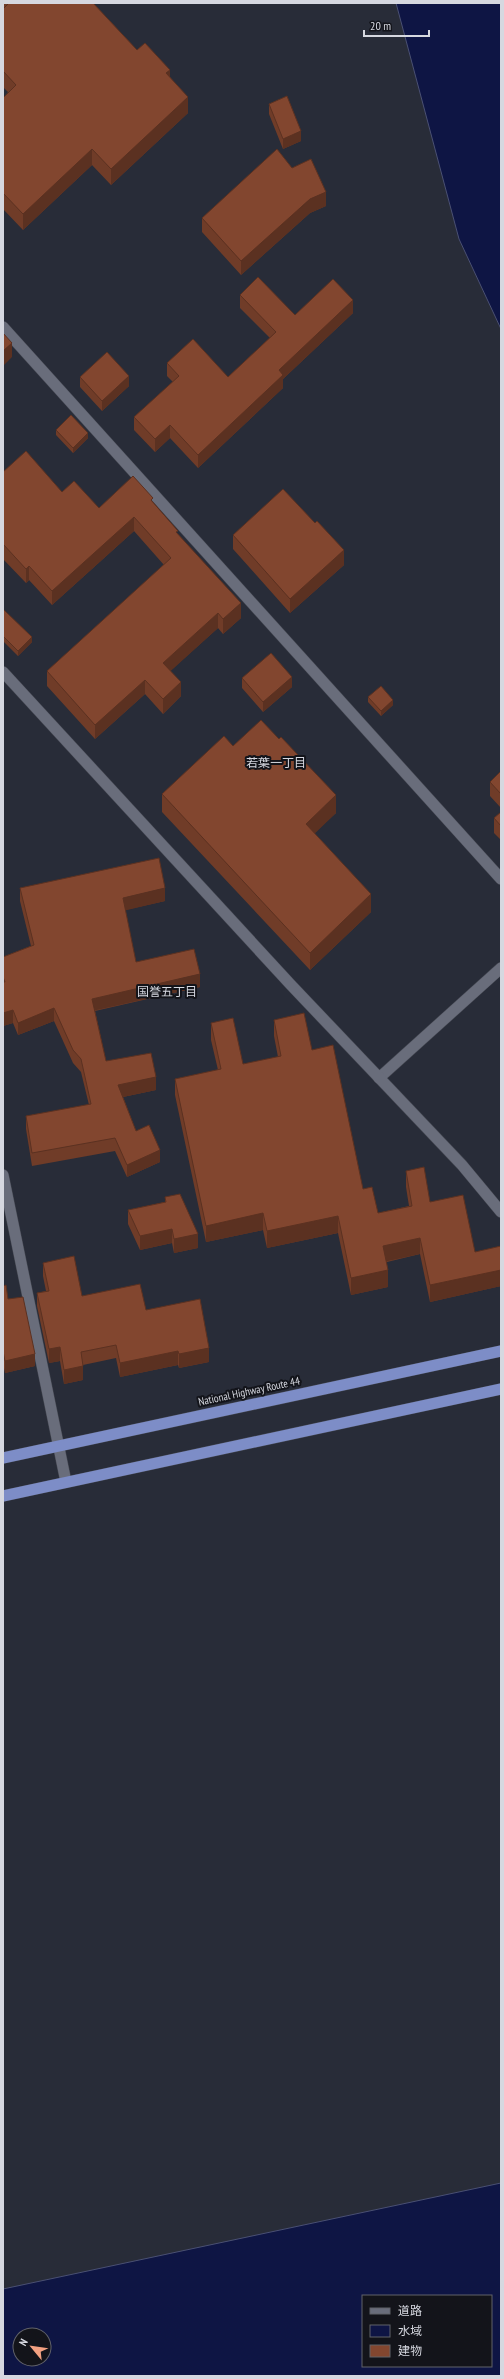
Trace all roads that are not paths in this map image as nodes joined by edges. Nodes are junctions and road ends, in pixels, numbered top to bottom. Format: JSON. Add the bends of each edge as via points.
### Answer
{"nodes":[{"id":1,"x":3,"y":327,"type":"edge"},
{"id":2,"x":3,"y":672,"type":"edge"},
{"id":3,"x":501,"y":879,"type":"edge"},
{"id":4,"x":501,"y":968,"type":"edge"},
{"id":5,"x":378,"y":1078,"type":"junction"},
{"id":6,"x":3,"y":1175,"type":"edge"},
{"id":7,"x":501,"y":1212,"type":"edge"},
{"id":8,"x":501,"y":1351,"type":"edge"},
{"id":9,"x":501,"y":1389,"type":"edge"},
{"id":10,"x":59,"y":1446,"type":"junction"},
{"id":11,"x":3,"y":1458,"type":"edge"},
{"id":12,"x":66,"y":1482,"type":"junction"},
{"id":13,"x":3,"y":1496,"type":"edge"}],
"edges":[{"from":1,"to":3,"type":"street"},
{"from":2,"to":5,"type":"street"},
{"from":4,"to":5,"type":"street"},
{"from":5,"to":7,"type":"street","via":[[462,1165]]},
{"from":6,"to":10,"type":"street"},
{"from":8,"to":10,"type":"highway","name":"National Highway Route 44"},
{"from":9,"to":12,"type":"highway"},
{"from":10,"to":11,"type":"highway","name":"National Highway Route 44"},
{"from":10,"to":12,"type":"street"},
{"from":12,"to":13,"type":"highway"}]}
